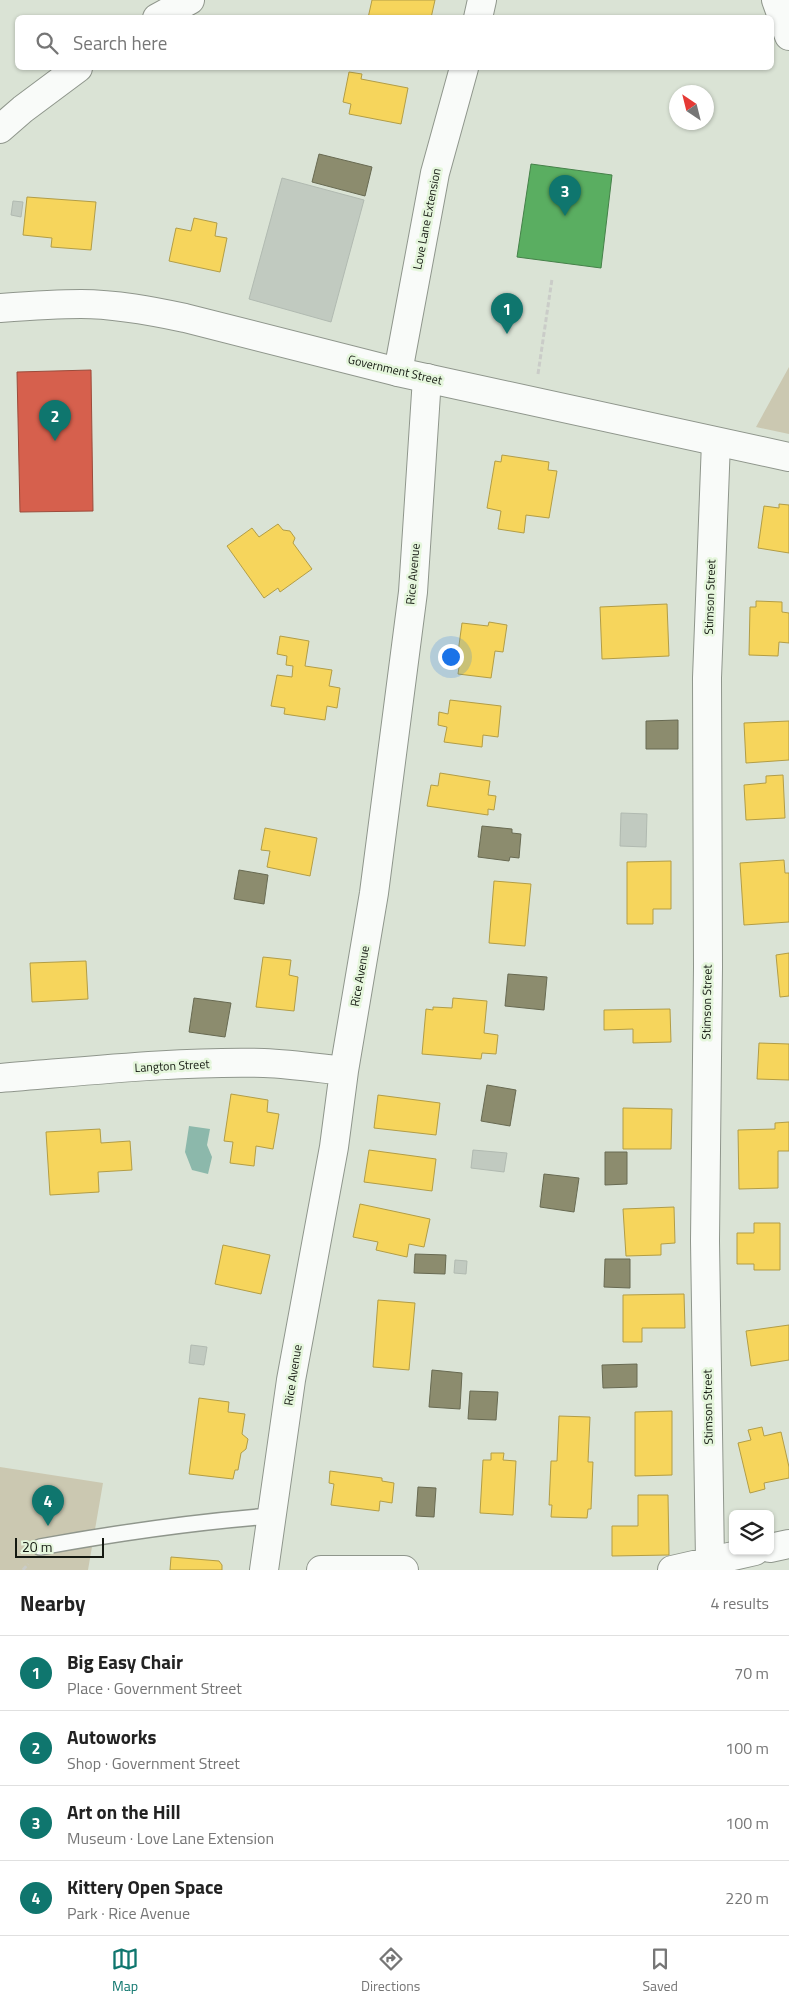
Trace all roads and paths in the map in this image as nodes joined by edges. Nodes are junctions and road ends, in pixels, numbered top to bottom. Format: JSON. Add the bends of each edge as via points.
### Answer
{"nodes":[{"id":1,"x":190,"y":0,"type":"edge"},
{"id":2,"x":482,"y":0,"type":"edge"},
{"id":3,"x":776,"y":0,"type":"edge"},
{"id":4,"x":162,"y":15,"type":"edge"},
{"id":5,"x":479,"y":15,"type":"edge"},
{"id":6,"x":789,"y":36,"type":"edge"},
{"id":7,"x":75,"y":70,"type":"edge"},
{"id":8,"x":463,"y":70,"type":"edge"},
{"id":9,"x":0,"y":129,"type":"edge"},
{"id":10,"x":552,"y":278,"type":"dead end"},
{"id":11,"x":0,"y":308,"type":"edge"},
{"id":12,"x":398,"y":372,"type":"junction"},
{"id":13,"x":426,"y":378,"type":"junction"},
{"id":14,"x":537,"y":380,"type":"dead end"},
{"id":15,"x":716,"y":442,"type":"junction"},
{"id":16,"x":789,"y":458,"type":"edge"},
{"id":17,"x":344,"y":1071,"type":"junction"},
{"id":18,"x":0,"y":1078,"type":"edge"},
{"id":19,"x":271,"y":1516,"type":"junction"},
{"id":20,"x":789,"y":1544,"type":"edge"},
{"id":21,"x":40,"y":1547,"type":"dead end"},
{"id":22,"x":774,"y":1547,"type":"edge"},
{"id":23,"x":737,"y":1555,"type":"edge"},
{"id":24,"x":710,"y":1561,"type":"junction"},
{"id":25,"x":264,"y":1570,"type":"edge"},
{"id":26,"x":321,"y":1570,"type":"edge"},
{"id":27,"x":404,"y":1570,"type":"edge"},
{"id":28,"x":672,"y":1570,"type":"edge"}],
"edges":[{"from":1,"to":4,"type":"street"},
{"from":2,"to":5,"type":"street"},
{"from":3,"to":6,"type":"street"},
{"from":7,"to":9,"type":"street"},
{"from":8,"to":12,"type":"street","name":"Love Lane Extension","via":[[435,173]]},
{"from":10,"to":14,"type":"path"},
{"from":11,"to":12,"type":"street","name":"Government Street","via":[[84,304],[155,312]]},
{"from":12,"to":13,"type":"street","name":"Government Street"},
{"from":13,"to":15,"type":"street","name":"Government Street"},
{"from":13,"to":17,"type":"street","name":"Rice Avenue","via":[[413,592],[374,893]]},
{"from":15,"to":16,"type":"street","name":"Government Street"},
{"from":15,"to":24,"type":"street","name":"Stimson Street","via":[[707,678],[705,1249]]},
{"from":17,"to":18,"type":"street","name":"Langton Street","via":[[284,1064],[227,1063]]},
{"from":17,"to":19,"type":"street","name":"Rice Avenue"},
{"from":19,"to":21,"type":"lane","via":[[114,1533]]},
{"from":19,"to":25,"type":"street","name":"Rice Avenue"},
{"from":20,"to":22,"type":"street"},
{"from":23,"to":24,"type":"street"},
{"from":24,"to":28,"type":"street"},
{"from":26,"to":27,"type":"street"}]}
